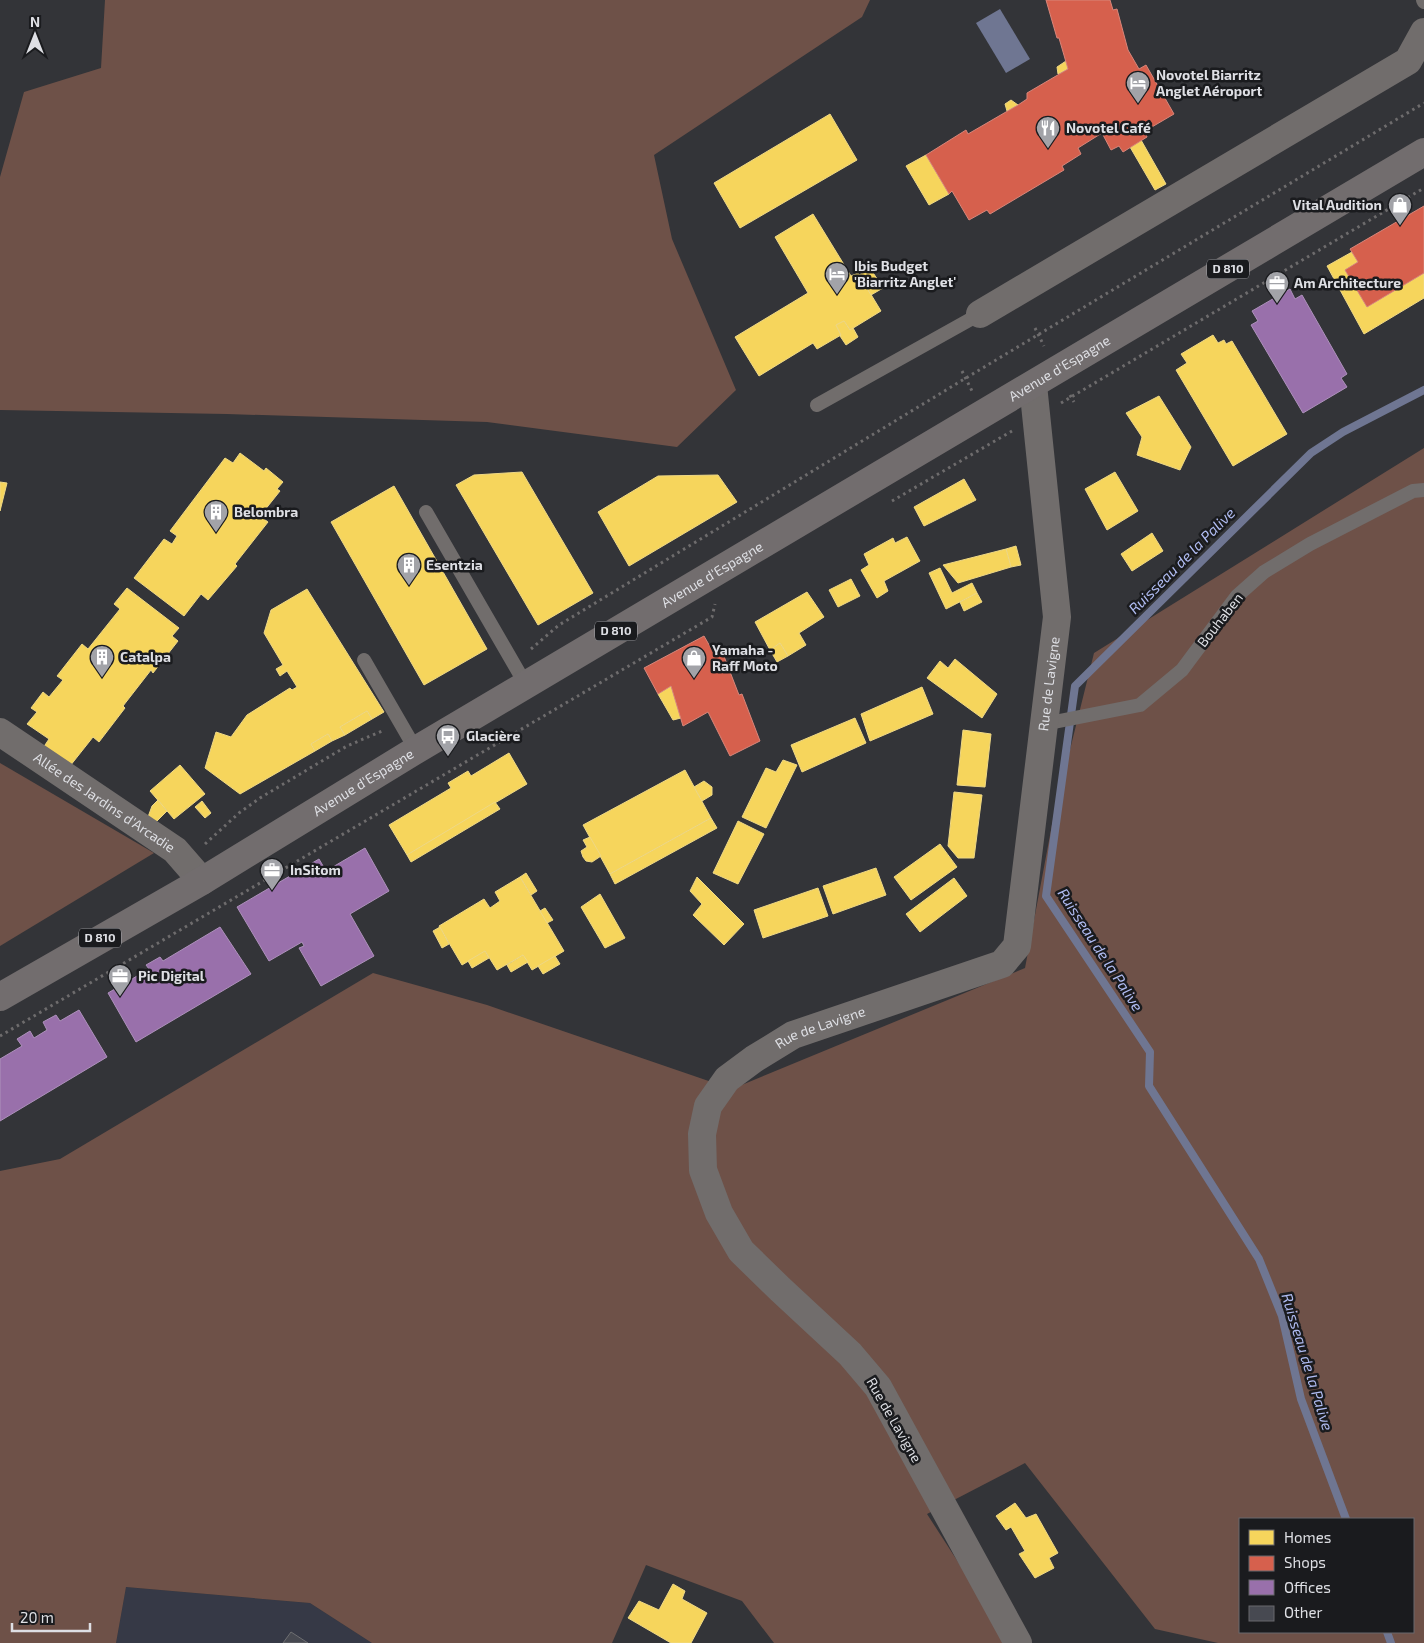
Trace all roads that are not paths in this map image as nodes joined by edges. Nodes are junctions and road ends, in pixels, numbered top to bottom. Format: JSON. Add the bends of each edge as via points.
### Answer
{"nodes":[{"id":1,"x":1424,"y":32,"type":"edge"},
{"id":2,"x":1424,"y":152,"type":"edge"},
{"id":3,"x":980,"y":314,"type":"joint"},
{"id":4,"x":1033,"y":385,"type":"junction"},
{"id":5,"x":817,"y":405,"type":"dead end"},
{"id":6,"x":1424,"y":490,"type":"edge"},
{"id":7,"x":426,"y":512,"type":"dead end"},
{"id":8,"x":364,"y":660,"type":"dead end"},
{"id":9,"x":520,"y":674,"type":"junction"},
{"id":10,"x":1048,"y":723,"type":"junction"},
{"id":11,"x":0,"y":732,"type":"edge"},
{"id":12,"x":416,"y":750,"type":"junction"},
{"id":13,"x":202,"y":881,"type":"junction"},
{"id":14,"x":0,"y":997,"type":"edge"},
{"id":15,"x":1018,"y":1643,"type":"edge"}],
"edges":[{"from":1,"to":3,"type":"street","via":[[1408,61]]},
{"from":2,"to":4,"type":"main road","name":"Avenue d'Espagne","number":"D 810"},
{"from":3,"to":5,"type":"lane"},
{"from":4,"to":9,"type":"main road","name":"Avenue d'Espagne","number":"D 810"},
{"from":4,"to":10,"type":"street","name":"Rue de Lavigne","via":[[1057,617]]},
{"from":6,"to":10,"type":"lane","name":"Bouhaben","via":[[1413,492],[1310,544],[1264,572],[1236,596],[1182,670],[1140,705]]},
{"from":7,"to":9,"type":"lane"},
{"from":8,"to":12,"type":"lane"},
{"from":9,"to":12,"type":"main road","name":"Avenue d'Espagne","number":"D 810"},
{"from":10,"to":15,"type":"street","name":"Rue de Lavigne","via":[[1017,946],[1002,964],[793,1035],[727,1079],[708,1106],[702,1134],[703,1170],[719,1213],[741,1251],[850,1354],[878,1387]]},
{"from":11,"to":13,"type":"street","name":"Allée des Jardins d'Arcadie","via":[[175,850]]},
{"from":12,"to":13,"type":"main road","name":"Avenue d'Espagne","number":"D 810"},
{"from":13,"to":14,"type":"main road","name":"Avenue d'Espagne","number":"D 810"}]}
